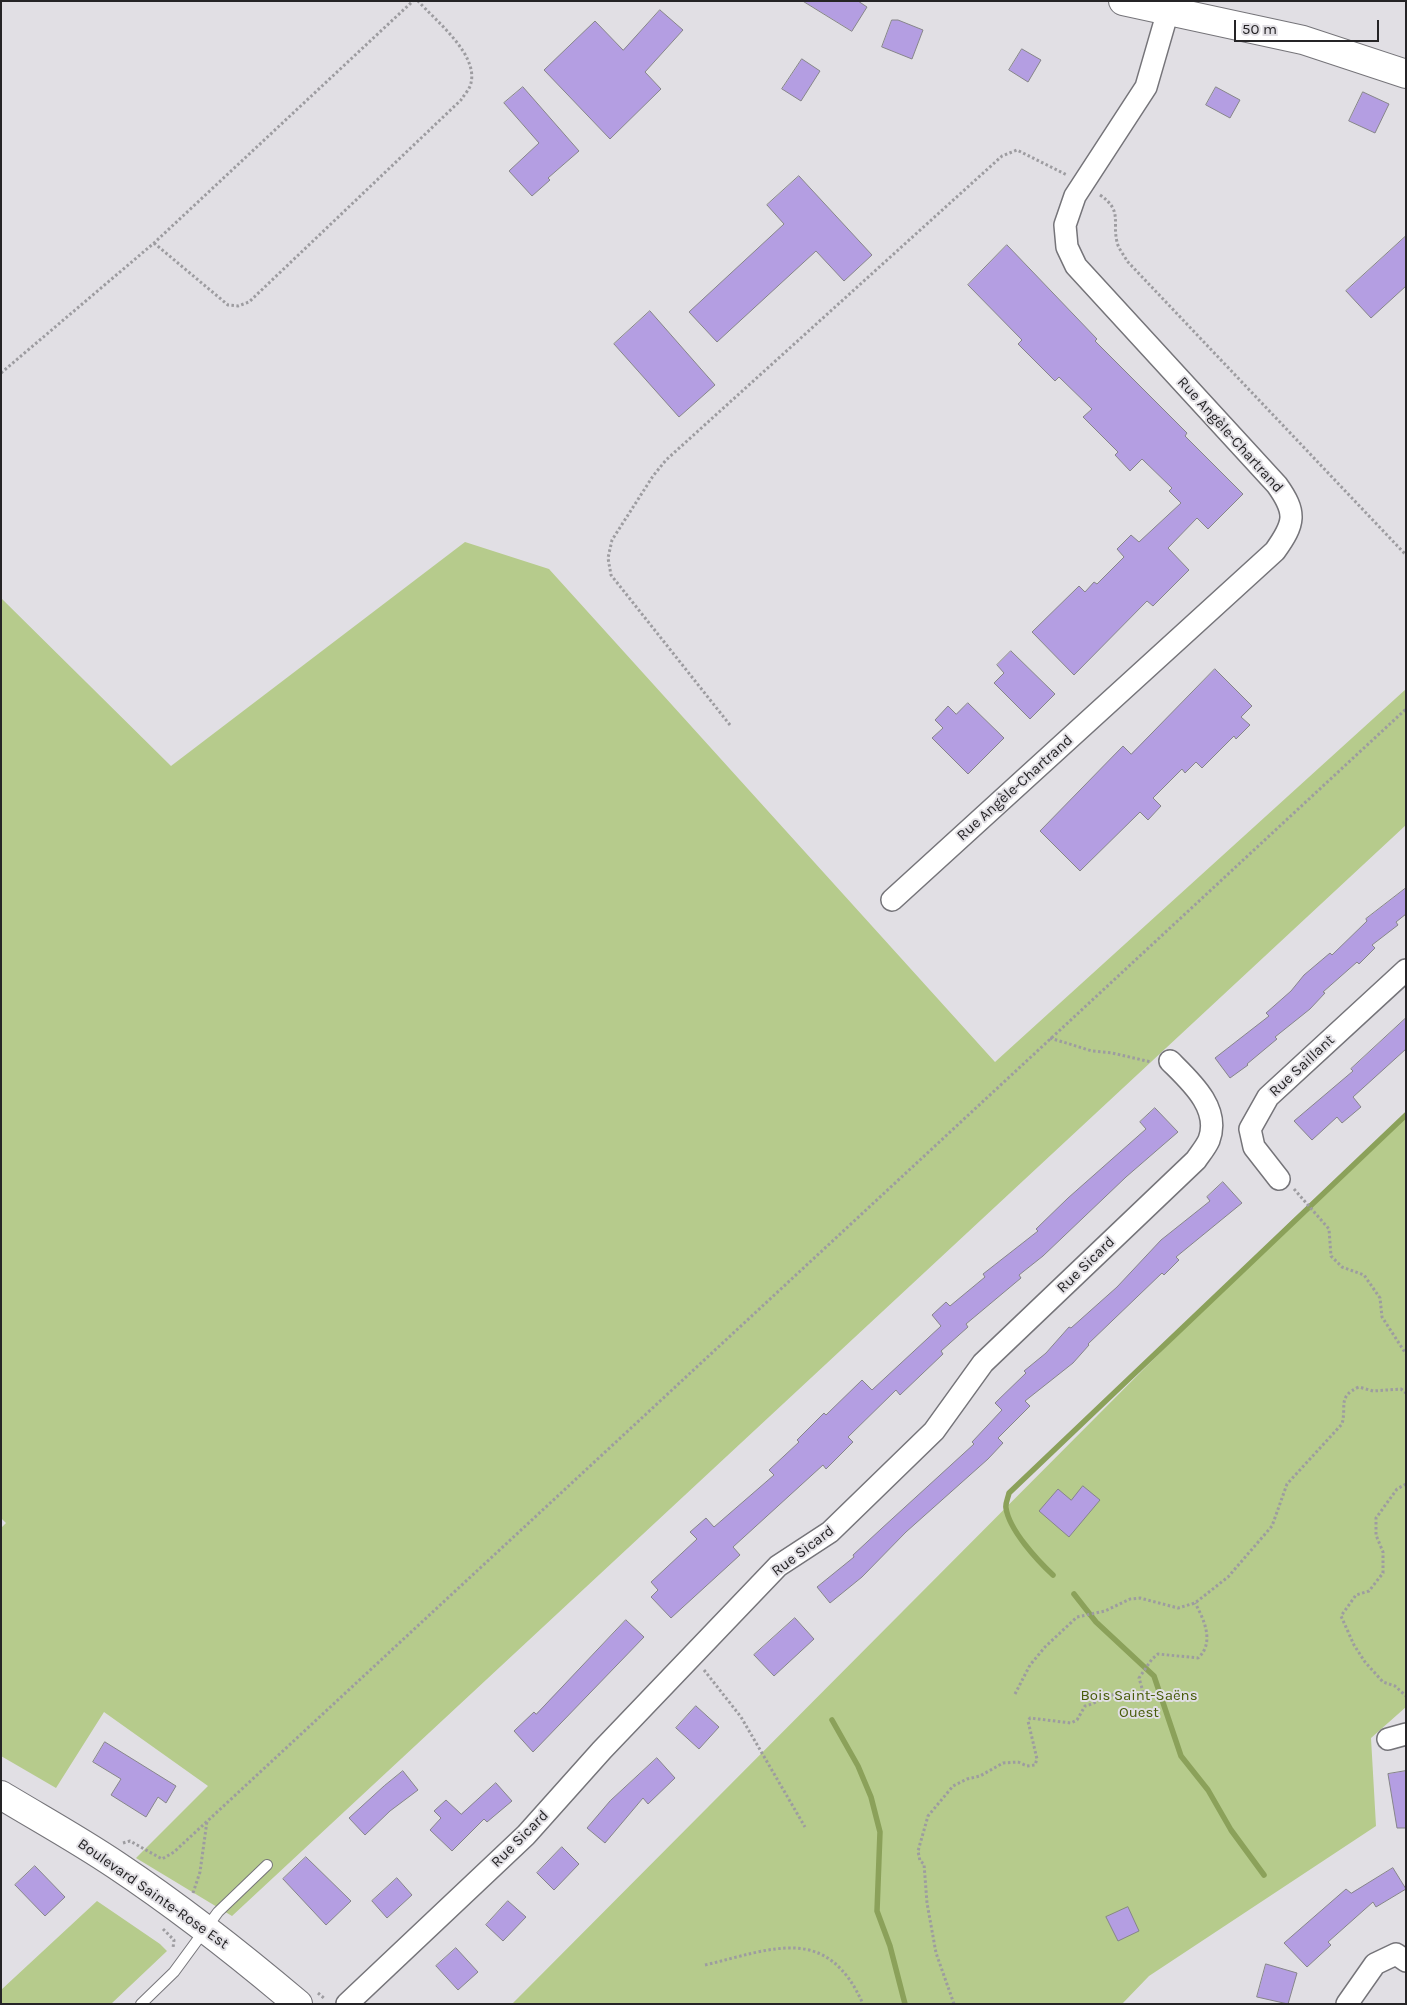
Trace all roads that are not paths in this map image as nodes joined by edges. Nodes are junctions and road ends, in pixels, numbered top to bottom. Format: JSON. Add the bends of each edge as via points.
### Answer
{"nodes":[{"id":1,"x":1123,"y":1,"type":"edge"},
{"id":2,"x":1168,"y":10,"type":"junction"},
{"id":3,"x":1406,"y":74,"type":"edge"},
{"id":4,"x":892,"y":900,"type":"dead end"},
{"id":5,"x":1406,"y":970,"type":"edge"},
{"id":6,"x":1170,"y":1061,"type":"road end"},
{"id":7,"x":1279,"y":1179,"type":"road end"},
{"id":8,"x":1,"y":1795,"type":"edge"},
{"id":9,"x":267,"y":1865,"type":"dead end"},
{"id":10,"x":205,"y":1928,"type":"junction"},
{"id":11,"x":1406,"y":1961,"type":"edge"},
{"id":12,"x":141,"y":2004,"type":"edge"},
{"id":13,"x":298,"y":2004,"type":"edge"},
{"id":14,"x":347,"y":2004,"type":"edge"},
{"id":15,"x":1346,"y":2004,"type":"edge"}],
"edges":[{"from":1,"to":2,"type":"street"},
{"from":2,"to":3,"type":"street","via":[[1303,40]]},
{"from":2,"to":4,"type":"street","name":"Rue Angèle-Chartrand","via":[[1146,87],[1081,183],[1065,225],[1067,247],[1076,266],[1277,485],[1290,504],[1292,517],[1286,535],[1275,551]]},
{"from":5,"to":7,"type":"street","name":"Rue Saillant","via":[[1268,1097],[1250,1129],[1254,1147]]},
{"from":6,"to":14,"type":"street","name":"Rue Sicard","via":[[1198,1090],[1211,1115],[1209,1139],[1196,1160],[983,1364],[934,1431],[830,1532],[778,1566],[602,1750],[526,1835]]},
{"from":8,"to":10,"type":"street","name":"Boulevard Sainte-Rose Est","via":[[118,1866]]},
{"from":9,"to":10,"type":"lane"},
{"from":10,"to":12,"type":"lane","via":[[174,1972]]},
{"from":10,"to":13,"type":"street","name":"Boulevard Sainte-Rose Est"},
{"from":11,"to":15,"type":"street","via":[[1396,1954],[1375,1964]]}]}
